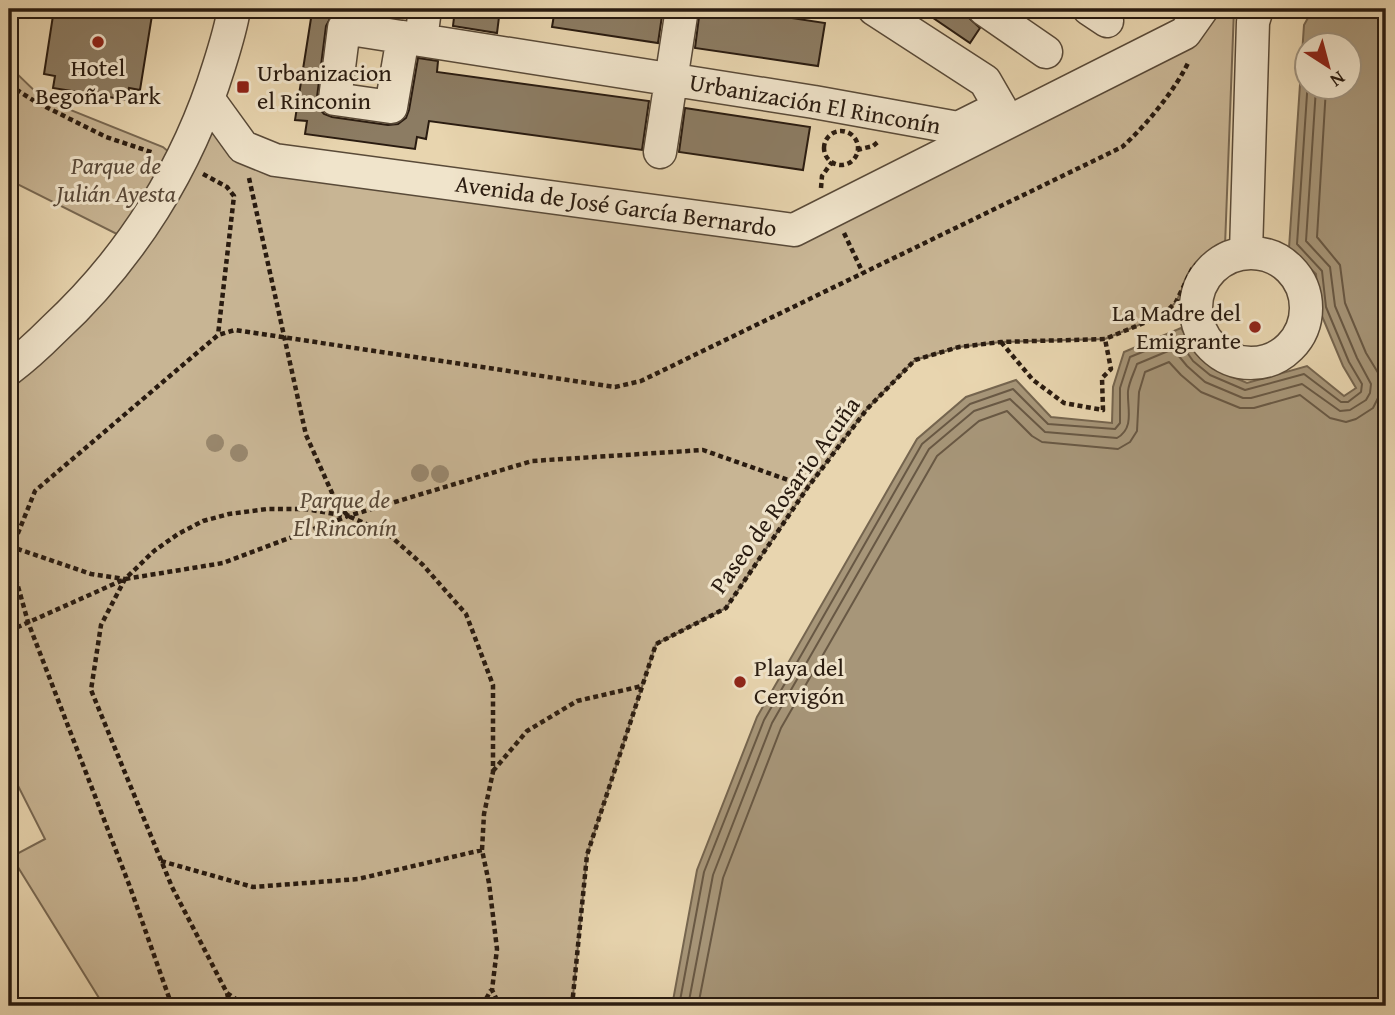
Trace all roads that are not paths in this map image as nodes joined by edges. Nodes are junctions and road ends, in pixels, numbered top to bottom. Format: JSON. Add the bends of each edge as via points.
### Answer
{"nodes":[{"id":1,"x":234,"y":9,"type":"edge"},
{"id":2,"x":425,"y":9,"type":"edge"},
{"id":3,"x":682,"y":9,"type":"edge"},
{"id":4,"x":874,"y":9,"type":"edge"},
{"id":5,"x":1202,"y":9,"type":"edge"},
{"id":6,"x":1257,"y":9,"type":"edge"},
{"id":7,"x":996,"y":12,"type":"edge"},
{"id":8,"x":1045,"y":52,"type":"dead end"},
{"id":9,"x":671,"y":79,"type":"junction"},
{"id":10,"x":209,"y":100,"type":"junction"},
{"id":11,"x":660,"y":152,"type":"dead end"},
{"id":12,"x":1236,"y":249,"type":"road end"},
{"id":13,"x":9,"y":369,"type":"edge"}],
"edges":[{"from":1,"to":10,"type":"street"},
{"from":2,"to":9,"type":"street","name":"Urbanización El Rinconín","via":[[412,39]]},
{"from":3,"to":9,"type":"street","name":"Urbanización El Rinconín"},
{"from":4,"to":9,"type":"street","name":"Urbanización El Rinconín","via":[[985,81],[1000,107],[958,128]]},
{"from":5,"to":10,"type":"street","name":"Avenida de José García Bernardo","via":[[1185,33],[794,230],[275,160],[243,147]]},
{"from":6,"to":12,"type":"street"},
{"from":7,"to":8,"type":"street"},
{"from":9,"to":11,"type":"street","name":"Urbanización El Rinconín"},
{"from":10,"to":13,"type":"street","via":[[182,163],[125,251],[77,309]]}]}
